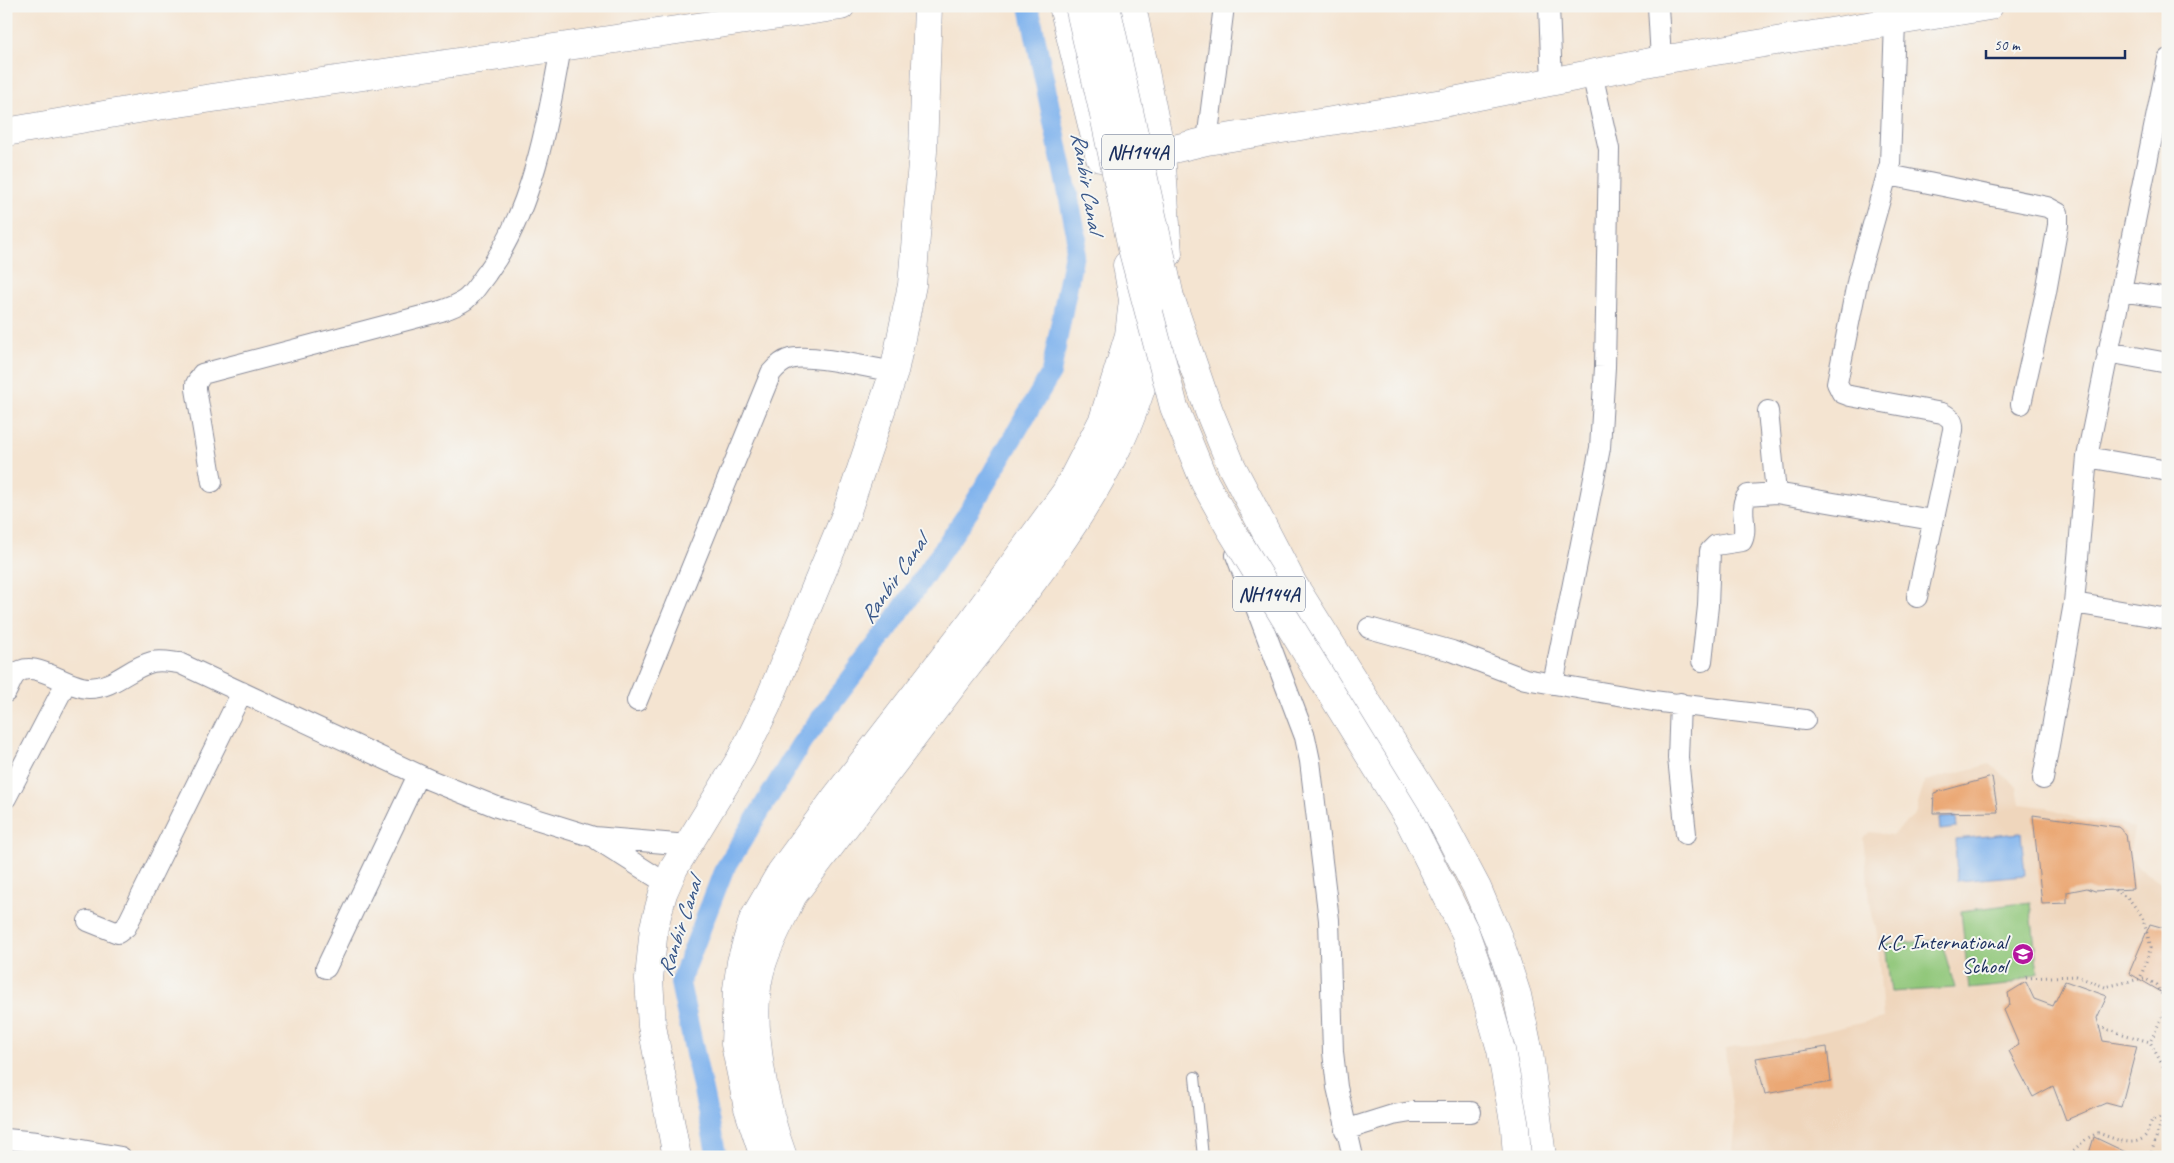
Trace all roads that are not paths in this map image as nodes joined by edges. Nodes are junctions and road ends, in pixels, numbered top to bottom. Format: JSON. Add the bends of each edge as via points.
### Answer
{"nodes":[{"id":1,"x":841,"y":6,"type":"edge"},
{"id":2,"x":928,"y":6,"type":"edge"},
{"id":3,"x":1063,"y":6,"type":"edge"},
{"id":4,"x":1078,"y":6,"type":"edge"},
{"id":5,"x":1106,"y":6,"type":"edge"},
{"id":6,"x":1132,"y":6,"type":"edge"},
{"id":7,"x":1224,"y":6,"type":"edge"},
{"id":8,"x":1549,"y":6,"type":"edge"},
{"id":9,"x":1658,"y":6,"type":"edge"},
{"id":10,"x":1989,"y":6,"type":"edge"},
{"id":11,"x":1895,"y":22,"type":"junction"},
{"id":12,"x":561,"y":47,"type":"junction"},
{"id":13,"x":2168,"y":59,"type":"edge"},
{"id":14,"x":1661,"y":60,"type":"junction"},
{"id":15,"x":1592,"y":73,"type":"junction"},
{"id":16,"x":1552,"y":83,"type":"junction"},
{"id":17,"x":6,"y":132,"type":"edge"},
{"id":18,"x":1207,"y":141,"type":"junction"},
{"id":19,"x":1161,"y":152,"type":"junction"},
{"id":20,"x":1100,"y":159,"type":"junction"},
{"id":21,"x":1889,"y":175,"type":"junction"},
{"id":22,"x":1130,"y":277,"type":"junction"},
{"id":23,"x":2121,"y":291,"type":"junction"},
{"id":24,"x":2168,"y":298,"type":"edge"},
{"id":25,"x":1152,"y":349,"type":"junction"},
{"id":26,"x":2107,"y":352,"type":"junction"},
{"id":27,"x":2168,"y":363,"type":"edge"},
{"id":28,"x":894,"y":372,"type":"junction"},
{"id":29,"x":2021,"y":404,"type":"dead end"},
{"id":30,"x":1768,"y":411,"type":"dead end"},
{"id":31,"x":2087,"y":457,"type":"junction"},
{"id":32,"x":2168,"y":470,"type":"edge"},
{"id":33,"x":212,"y":482,"type":"dead end"},
{"id":34,"x":1776,"y":494,"type":"junction"},
{"id":35,"x":1932,"y":520,"type":"junction"},
{"id":36,"x":1917,"y":597,"type":"dead end"},
{"id":37,"x":2074,"y":603,"type":"junction"},
{"id":38,"x":2168,"y":619,"type":"edge"},
{"id":39,"x":1369,"y":628,"type":"dead end"},
{"id":40,"x":1702,"y":661,"type":"dead end"},
{"id":41,"x":66,"y":683,"type":"junction"},
{"id":42,"x":1553,"y":684,"type":"junction"},
{"id":43,"x":6,"y":692,"type":"edge"},
{"id":44,"x":242,"y":692,"type":"junction"},
{"id":45,"x":637,"y":701,"type":"dead end"},
{"id":46,"x":1680,"y":703,"type":"junction"},
{"id":47,"x":1805,"y":720,"type":"dead end"},
{"id":48,"x":418,"y":775,"type":"junction"},
{"id":49,"x":2043,"y":779,"type":"dead end"},
{"id":50,"x":6,"y":798,"type":"edge"},
{"id":51,"x":1686,"y":834,"type":"dead end"},
{"id":52,"x":594,"y":837,"type":"junction"},
{"id":53,"x":688,"y":845,"type":"junction"},
{"id":54,"x":667,"y":884,"type":"junction"},
{"id":55,"x":88,"y":921,"type":"dead end"},
{"id":56,"x":326,"y":968,"type":"dead end"},
{"id":57,"x":1195,"y":1077,"type":"dead end"},
{"id":58,"x":1471,"y":1112,"type":"dead end"},
{"id":59,"x":1346,"y":1130,"type":"junction"},
{"id":60,"x":6,"y":1139,"type":"edge"},
{"id":61,"x":121,"y":1157,"type":"edge"},
{"id":62,"x":677,"y":1157,"type":"edge"},
{"id":63,"x":764,"y":1157,"type":"edge"},
{"id":64,"x":783,"y":1157,"type":"edge"},
{"id":65,"x":1202,"y":1157,"type":"edge"},
{"id":66,"x":1353,"y":1157,"type":"edge"},
{"id":67,"x":1517,"y":1157,"type":"edge"},
{"id":68,"x":1542,"y":1157,"type":"edge"}],
"edges":[{"from":1,"to":12,"type":"main road"},
{"from":2,"to":28,"type":"main road","via":[[923,151],[912,285]]},
{"from":3,"to":20,"type":"main road"},
{"from":4,"to":67,"type":"main road","number":"NH144A","bridge":true,"via":[[1132,248],[1174,407],[1205,483],[1226,522],[1408,818],[1465,932],[1501,1050]]},
{"from":5,"to":68,"type":"main road","number":"NH144A","bridge":true,"via":[[1170,297],[1208,411],[1232,467],[1293,584],[1397,747],[1477,888],[1517,994],[1529,1053]]},
{"from":6,"to":19,"type":"main road"},
{"from":7,"to":18,"type":"street"},
{"from":8,"to":16,"type":"street"},
{"from":9,"to":14,"type":"street"},
{"from":10,"to":11,"type":"main road"},
{"from":11,"to":14,"type":"main road"},
{"from":11,"to":21,"type":"street"},
{"from":12,"to":17,"type":"main road"},
{"from":12,"to":33,"type":"street","via":[[537,163],[508,240],[474,290],[457,305],[441,311],[202,374],[196,389]]},
{"from":13,"to":23,"type":"street"},
{"from":14,"to":15,"type":"main road"},
{"from":15,"to":16,"type":"main road"},
{"from":15,"to":42,"type":"street","via":[[1610,149],[1606,367],[1600,448]]},
{"from":16,"to":18,"type":"main road"},
{"from":18,"to":19,"type":"main road"},
{"from":19,"to":20,"type":"main road"},
{"from":19,"to":25,"type":"main road","via":[[1168,263]]},
{"from":20,"to":22,"type":"main road"},
{"from":21,"to":29,"type":"street","via":[[2047,207],[2058,213],[2043,310]]},
{"from":21,"to":35,"type":"street","via":[[1858,278],[1837,383],[1842,393],[1850,396],[1942,413],[1952,421],[1953,430]]},
{"from":22,"to":25,"type":"street"},
{"from":22,"to":63,"type":"main road","via":[[1129,335],[1120,368],[1103,420],[1066,492],[781,872],[753,920],[737,989],[735,1044],[748,1108]]},
{"from":23,"to":24,"type":"street"},
{"from":23,"to":26,"type":"street"},
{"from":25,"to":59,"type":"street","via":[[1227,531],[1305,737],[1328,910],[1333,1052]]},
{"from":25,"to":64,"type":"main road","via":[[1140,393],[1116,451],[1063,539],[793,895],[776,930],[759,975],[755,1031],[768,1104]]},
{"from":26,"to":27,"type":"street"},
{"from":26,"to":31,"type":"street"},
{"from":28,"to":45,"type":"street","via":[[802,357],[785,361],[772,373]]},
{"from":28,"to":53,"type":"main road","via":[[846,514],[767,705],[741,758]]},
{"from":30,"to":34,"type":"street"},
{"from":31,"to":32,"type":"street"},
{"from":31,"to":37,"type":"street"},
{"from":34,"to":35,"type":"street"},
{"from":34,"to":40,"type":"street","via":[[1748,495],[1744,501],[1742,541],[1716,545],[1710,551]]},
{"from":35,"to":36,"type":"street"},
{"from":37,"to":38,"type":"street"},
{"from":37,"to":49,"type":"street"},
{"from":39,"to":42,"type":"street","via":[[1452,651],[1515,676]]},
{"from":41,"to":43,"type":"street","via":[[37,669],[26,669],[14,676]]},
{"from":41,"to":44,"type":"street","via":[[80,688],[103,687],[150,663],[161,661],[179,663]]},
{"from":41,"to":50,"type":"street"},
{"from":42,"to":46,"type":"street"},
{"from":44,"to":48,"type":"street"},
{"from":44,"to":55,"type":"street","via":[[126,927],[118,933],[111,932]]},
{"from":46,"to":47,"type":"street"},
{"from":46,"to":51,"type":"street","via":[[1678,758]]},
{"from":48,"to":52,"type":"street","via":[[497,806]]},
{"from":48,"to":56,"type":"street"},
{"from":52,"to":53,"type":"street"},
{"from":52,"to":54,"type":"street"},
{"from":53,"to":54,"type":"main road"},
{"from":54,"to":62,"type":"main road","via":[[654,927],[649,987],[652,1026]]},
{"from":57,"to":65,"type":"lane"},
{"from":58,"to":59,"type":"street","via":[[1411,1112]]},
{"from":59,"to":66,"type":"street"},
{"from":60,"to":61,"type":"street"}]}
